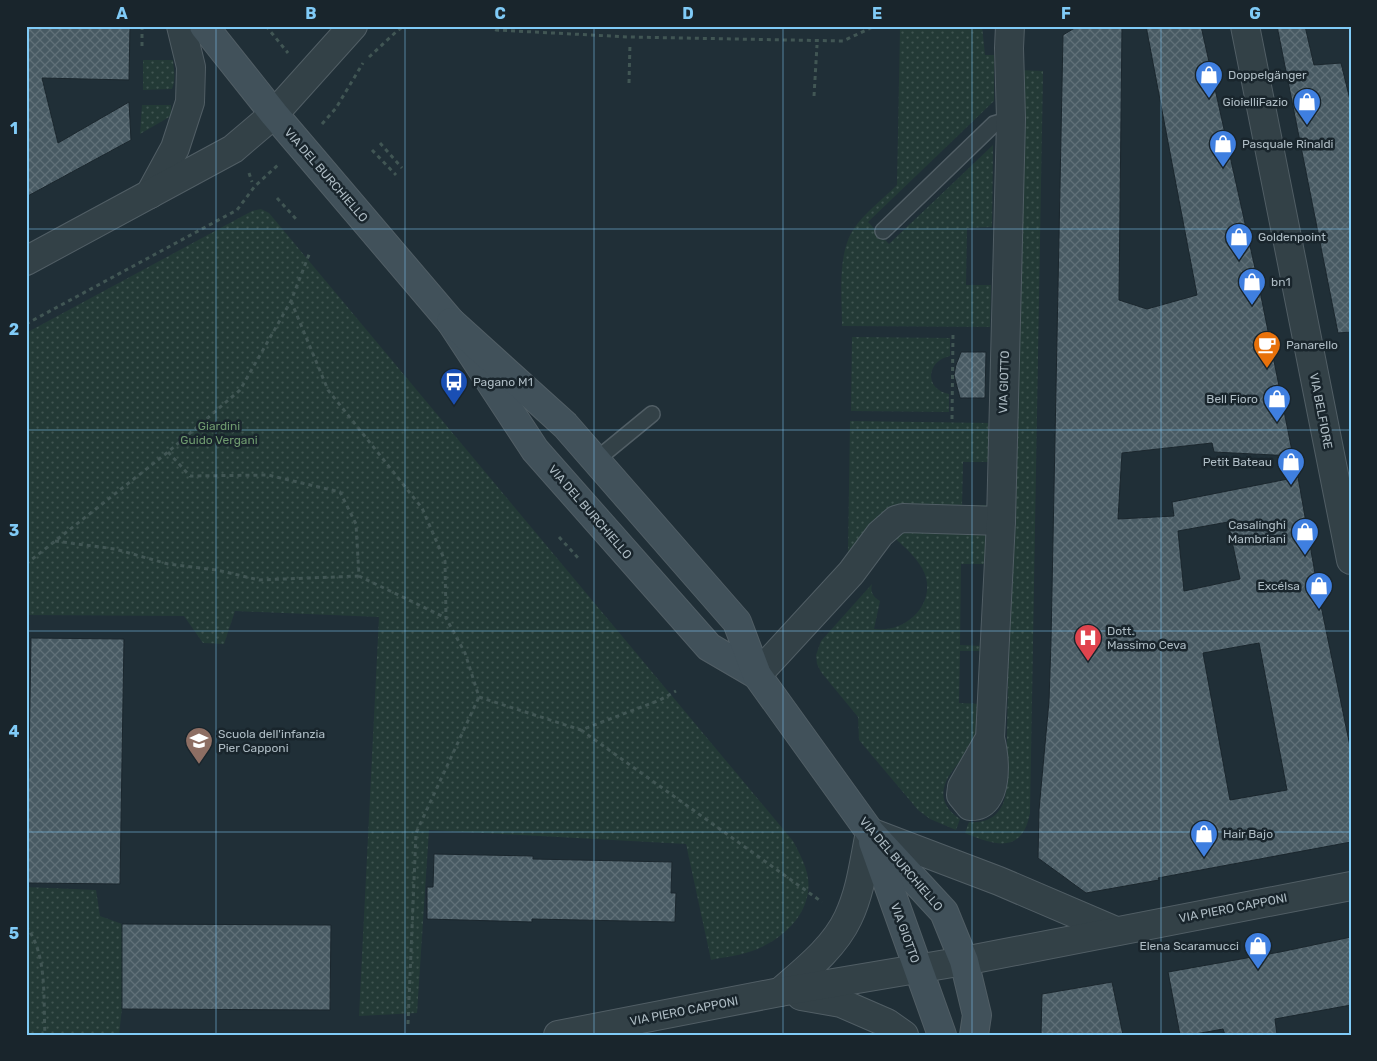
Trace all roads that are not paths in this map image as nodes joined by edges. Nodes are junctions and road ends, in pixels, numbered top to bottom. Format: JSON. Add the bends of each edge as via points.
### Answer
{"nodes":[{"id":1,"x":181,"y":26,"type":"edge"},
{"id":2,"x":204,"y":26,"type":"edge"},
{"id":3,"x":353,"y":26,"type":"edge"},
{"id":4,"x":1010,"y":26,"type":"edge"},
{"id":5,"x":1245,"y":26,"type":"edge"},
{"id":6,"x":274,"y":114,"type":"junction"},
{"id":7,"x":1011,"y":118,"type":"junction"},
{"id":8,"x":150,"y":194,"type":"junction"},
{"id":9,"x":883,"y":231,"type":"dead end"},
{"id":10,"x":26,"y":262,"type":"edge"},
{"id":11,"x":451,"y":322,"type":"junction"},
{"id":12,"x":652,"y":414,"type":"dead end"},
{"id":13,"x":596,"y":460,"type":"junction"},
{"id":14,"x":1000,"y":521,"type":"junction"},
{"id":15,"x":1351,"y":560,"type":"edge"},
{"id":16,"x":757,"y":674,"type":"junction"},
{"id":17,"x":990,"y":738,"type":"dead end"},
{"id":18,"x":870,"y":832,"type":"junction"},
{"id":19,"x":1351,"y":886,"type":"edge"},
{"id":20,"x":1116,"y":931,"type":"junction"},
{"id":21,"x":964,"y":961,"type":"junction"},
{"id":22,"x":918,"y":969,"type":"junction"},
{"id":23,"x":780,"y":992,"type":"junction"},
{"id":24,"x":558,"y":1035,"type":"edge"},
{"id":25,"x":904,"y":1035,"type":"edge"},
{"id":26,"x":942,"y":1035,"type":"edge"},
{"id":27,"x":974,"y":1035,"type":"edge"}],
"edges":[{"from":1,"to":8,"type":"street","via":[[191,67],[190,102],[175,148]]},
{"from":2,"to":6,"type":"main road","name":"VIA DEL BURCHIELLO"},
{"from":3,"to":6,"type":"street"},
{"from":4,"to":7,"type":"street","name":"VIA GIOTTO"},
{"from":5,"to":15,"type":"street","name":"VIA BELFIORE"},
{"from":6,"to":8,"type":"street","via":[[234,149]]},
{"from":6,"to":11,"type":"main road","name":"VIA DEL BURCHIELLO"},
{"from":7,"to":9,"type":"lane","via":[[994,124]]},
{"from":7,"to":14,"type":"street","name":"VIA GIOTTO"},
{"from":8,"to":10,"type":"street"},
{"from":11,"to":13,"type":"main road","name":"VIA DEL BURCHIELLO","via":[[566,425]]},
{"from":11,"to":16,"type":"main road","name":"VIA DEL BURCHIELLO","via":[[541,457],[708,647]]},
{"from":12,"to":13,"type":"lane"},
{"from":13,"to":16,"type":"main road","name":"VIA DEL BURCHIELLO","via":[[737,622]]},
{"from":14,"to":16,"type":"street","via":[[896,520]]},
{"from":14,"to":17,"type":"street","name":"VIA GIOTTO"},
{"from":16,"to":18,"type":"main road","name":"VIA DEL BURCHIELLO"},
{"from":18,"to":20,"type":"street","via":[[999,881]]},
{"from":18,"to":21,"type":"main road","name":"VIA DEL BURCHIELLO","via":[[944,912]]},
{"from":18,"to":22,"type":"main road","name":"VIA GIOTTO"},
{"from":18,"to":23,"type":"street","via":[[859,888],[848,919],[823,954]]},
{"from":19,"to":20,"type":"street","name":"VIA PIERO CAPPONI"},
{"from":20,"to":21,"type":"street","name":"VIA PIERO CAPPONI"},
{"from":21,"to":22,"type":"street","name":"VIA PIERO CAPPONI"},
{"from":21,"to":27,"type":"main road","via":[[977,1015]]},
{"from":22,"to":23,"type":"street","name":"VIA PIERO CAPPONI"},
{"from":22,"to":26,"type":"main road","name":"VIA GIOTTO"},
{"from":23,"to":24,"type":"street","name":"VIA PIERO CAPPONI"},
{"from":23,"to":25,"type":"street","via":[[841,1003],[887,1023]]}]}
